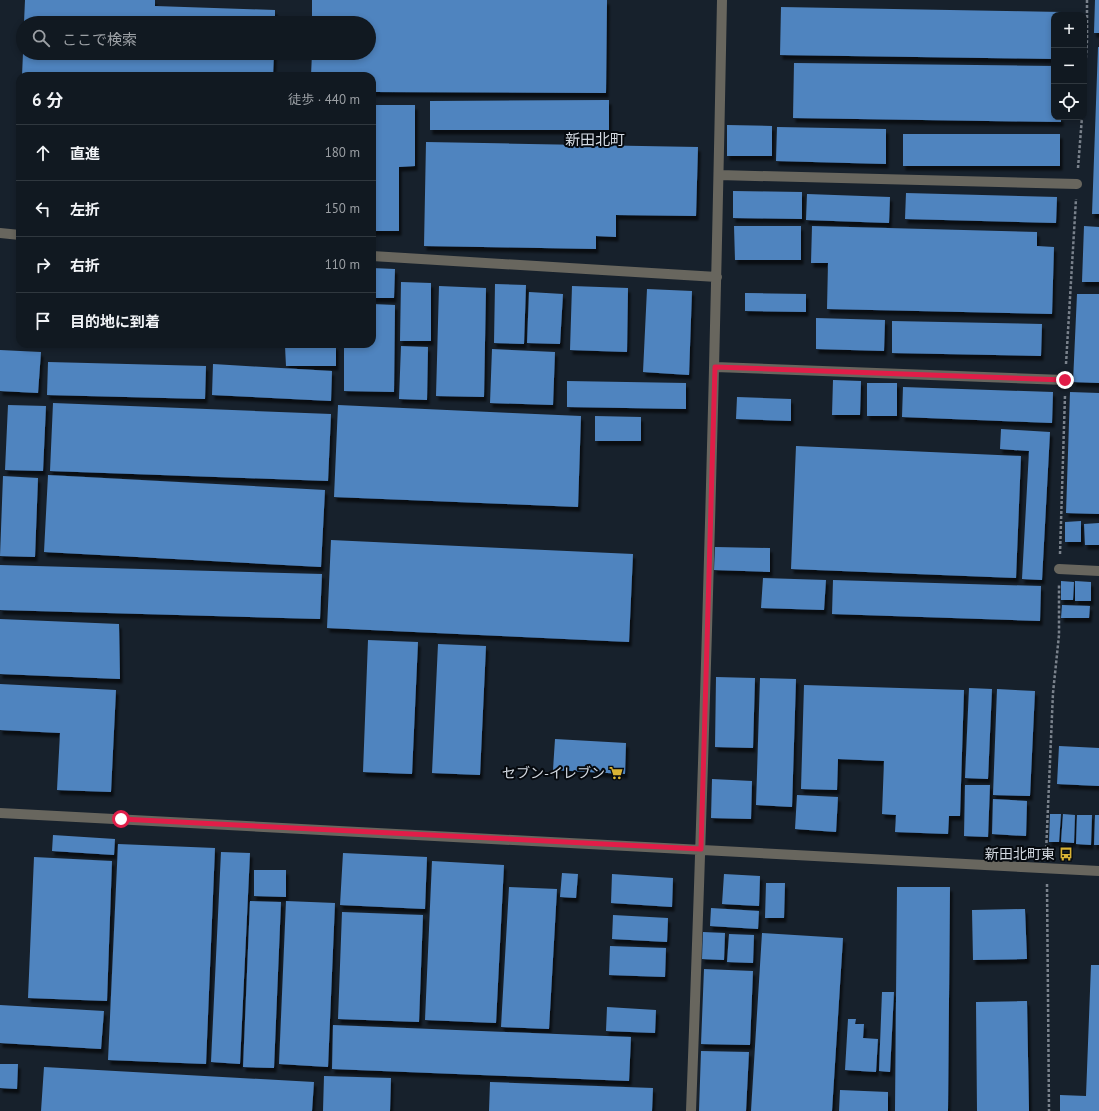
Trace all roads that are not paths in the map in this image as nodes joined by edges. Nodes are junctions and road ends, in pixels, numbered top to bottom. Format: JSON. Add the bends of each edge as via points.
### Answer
{"nodes":[{"id":1,"x":722,"y":0,"type":"edge"},
{"id":2,"x":719,"y":175,"type":"junction"},
{"id":3,"x":1077,"y":184,"type":"road end"},
{"id":4,"x":0,"y":233,"type":"edge"},
{"id":5,"x":16,"y":235,"type":"edge"},
{"id":6,"x":376,"y":256,"type":"edge"},
{"id":7,"x":717,"y":277,"type":"junction"},
{"id":8,"x":715,"y":367,"type":"junction"},
{"id":9,"x":1065,"y":380,"type":"road end"},
{"id":10,"x":1059,"y":569,"type":"road end"},
{"id":11,"x":1099,"y":571,"type":"edge"},
{"id":12,"x":0,"y":812,"type":"edge"},
{"id":13,"x":701,"y":849,"type":"junction"},
{"id":14,"x":1099,"y":871,"type":"edge"},
{"id":15,"x":691,"y":1111,"type":"edge"}],
"edges":[{"from":1,"to":2,"type":"street"},
{"from":2,"to":3,"type":"street"},
{"from":2,"to":7,"type":"street"},
{"from":4,"to":5,"type":"street"},
{"from":6,"to":7,"type":"street"},
{"from":7,"to":8,"type":"street"},
{"from":8,"to":9,"type":"street"},
{"from":8,"to":13,"type":"street"},
{"from":10,"to":11,"type":"street"},
{"from":12,"to":13,"type":"street"},
{"from":13,"to":14,"type":"street"},
{"from":13,"to":15,"type":"street"}]}
